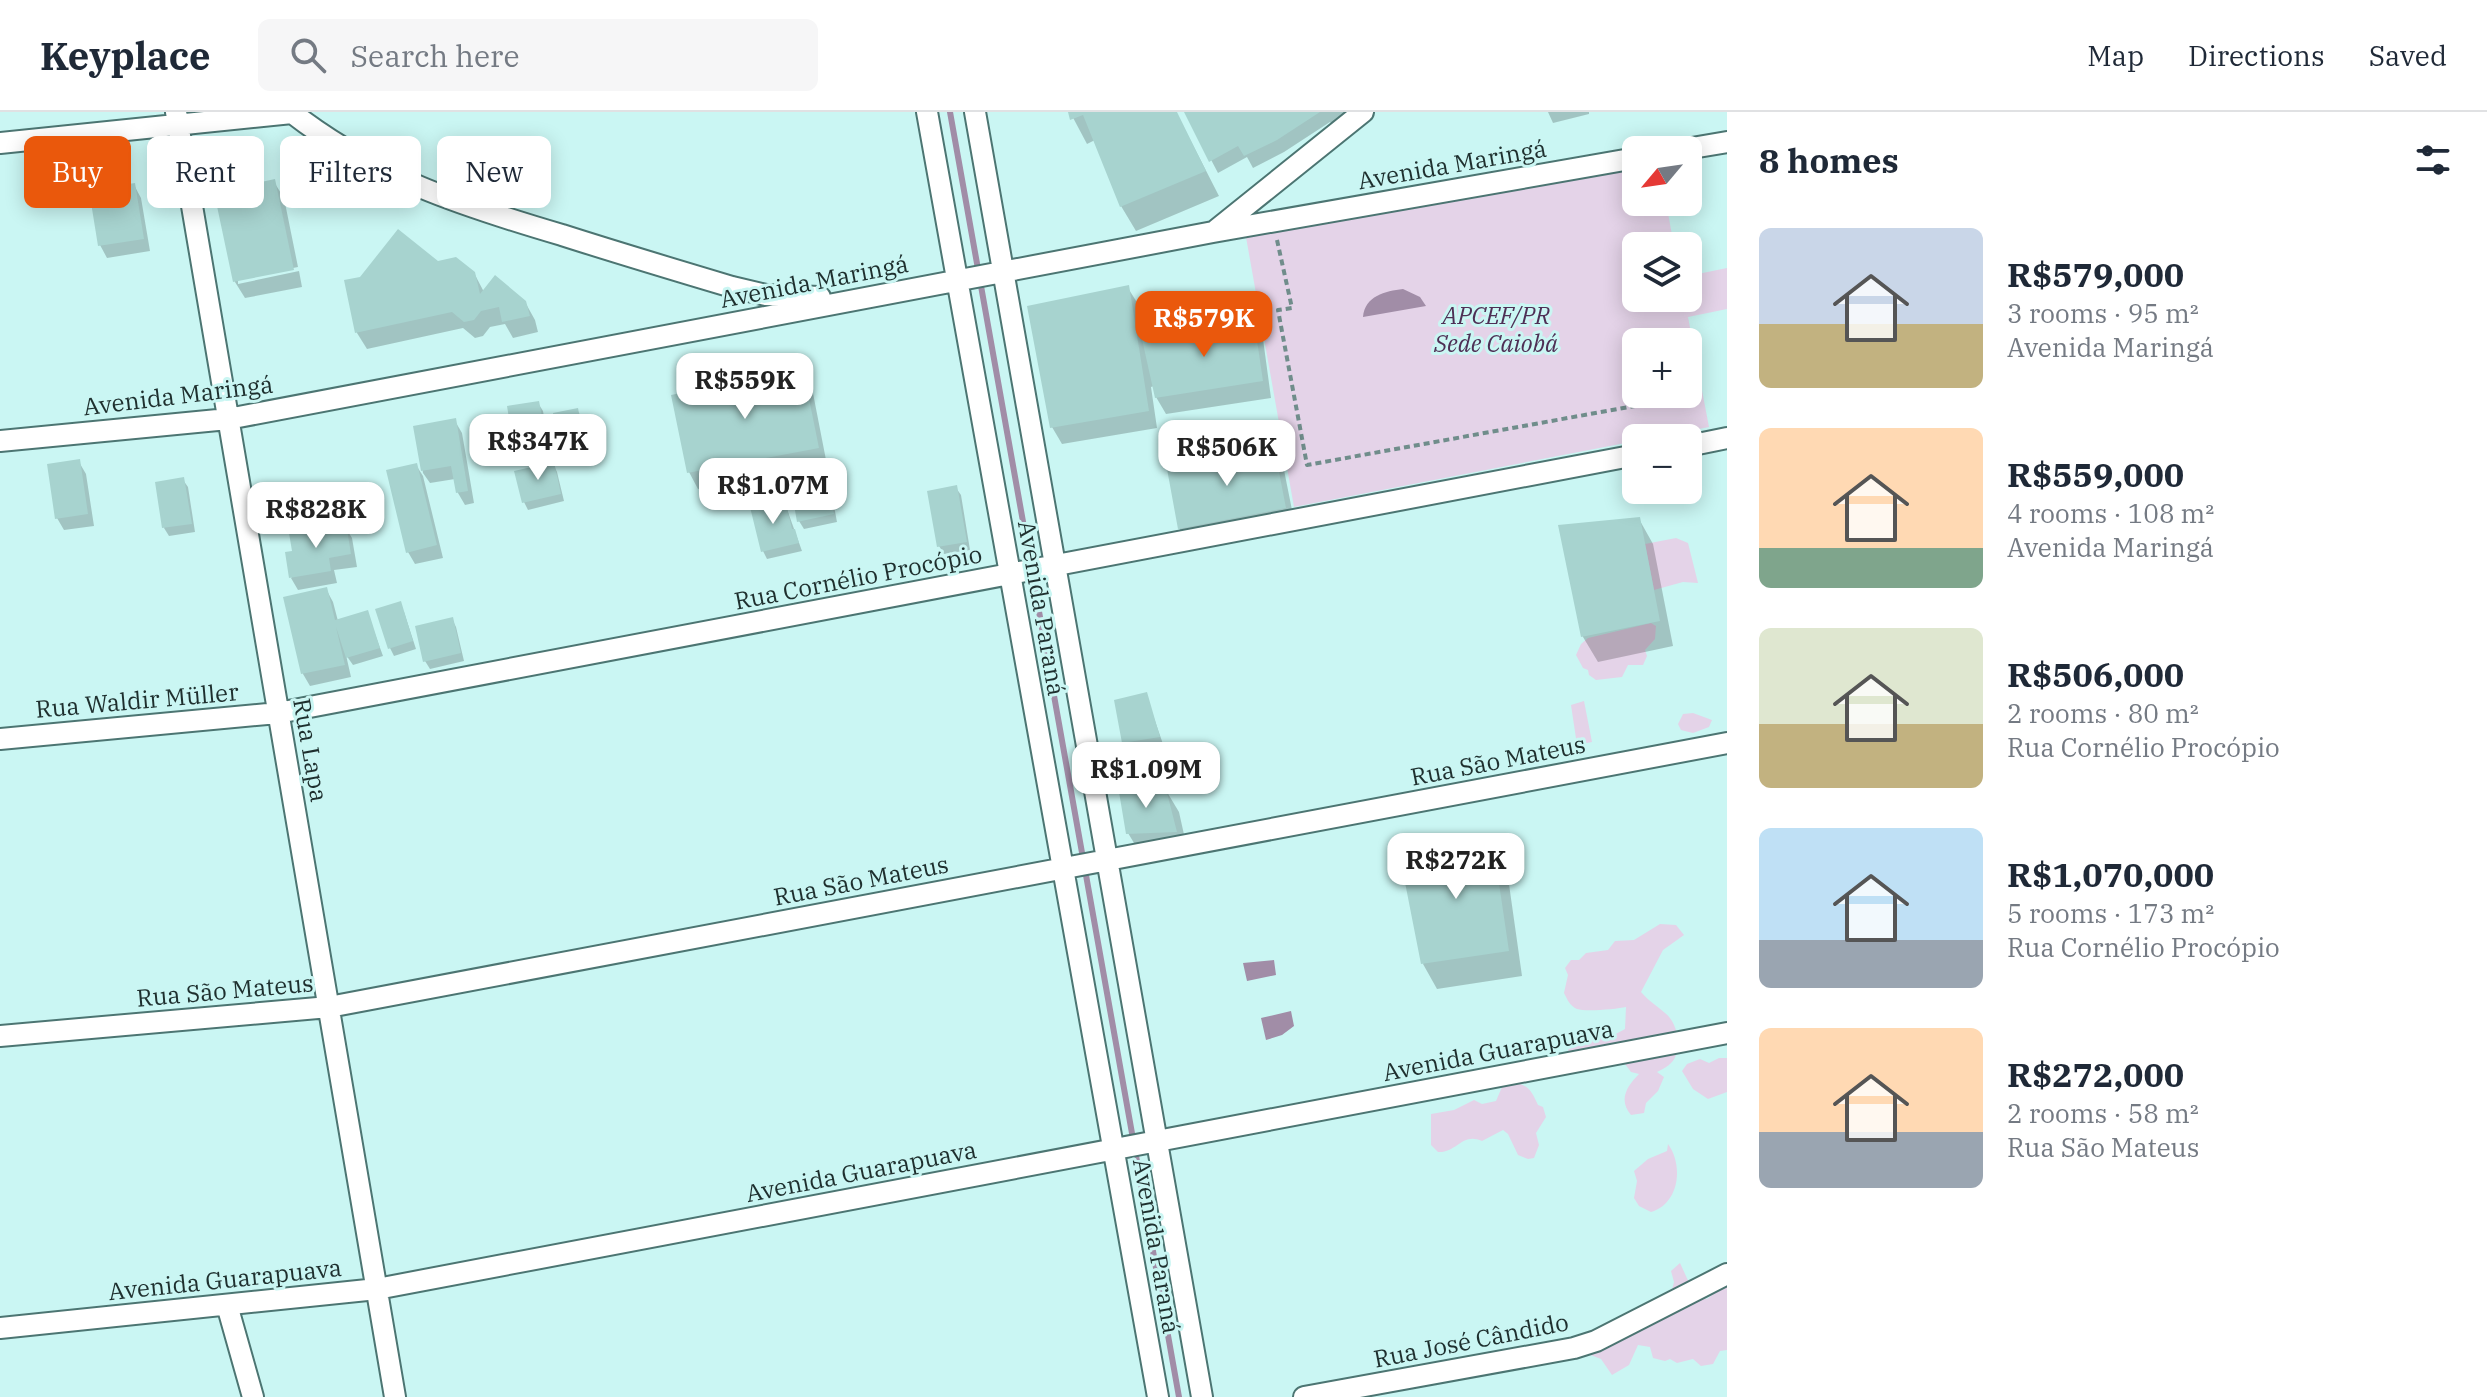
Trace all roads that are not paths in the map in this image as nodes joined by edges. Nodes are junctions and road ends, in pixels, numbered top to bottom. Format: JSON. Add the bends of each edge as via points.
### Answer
{"nodes":[{"id":1,"x":927,"y":112,"type":"edge"},
{"id":2,"x":975,"y":112,"type":"edge"},
{"id":3,"x":1363,"y":112,"type":"edge"},
{"id":4,"x":291,"y":113,"type":"edge"},
{"id":5,"x":177,"y":118,"type":"edge"},
{"id":6,"x":1727,"y":142,"type":"edge"},
{"id":7,"x":0,"y":143,"type":"edge"},
{"id":8,"x":1702,"y":146,"type":"edge"},
{"id":9,"x":1622,"y":160,"type":"edge"},
{"id":10,"x":1213,"y":232,"type":"junction"},
{"id":11,"x":1003,"y":272,"type":"junction"},
{"id":12,"x":957,"y":281,"type":"junction"},
{"id":13,"x":732,"y":287,"type":"junction"},
{"id":14,"x":872,"y":296,"type":"junction"},
{"id":15,"x":723,"y":325,"type":"junction"},
{"id":16,"x":228,"y":419,"type":"junction"},
{"id":17,"x":1727,"y":438,"type":"edge"},
{"id":18,"x":0,"y":441,"type":"edge"},
{"id":19,"x":1702,"y":443,"type":"edge"},
{"id":20,"x":1622,"y":458,"type":"edge"},
{"id":21,"x":1051,"y":566,"type":"junction"},
{"id":22,"x":1015,"y":573,"type":"junction"},
{"id":23,"x":278,"y":713,"type":"junction"},
{"id":24,"x":0,"y":739,"type":"edge"},
{"id":25,"x":1727,"y":743,"type":"edge"},
{"id":26,"x":1101,"y":861,"type":"junction"},
{"id":27,"x":1067,"y":868,"type":"junction"},
{"id":28,"x":329,"y":1007,"type":"junction"},
{"id":29,"x":1727,"y":1033,"type":"edge"},
{"id":30,"x":0,"y":1036,"type":"edge"},
{"id":31,"x":1154,"y":1142,"type":"junction"},
{"id":32,"x":1117,"y":1149,"type":"junction"},
{"id":33,"x":1727,"y":1274,"type":"edge"},
{"id":34,"x":377,"y":1289,"type":"junction"},
{"id":35,"x":227,"y":1305,"type":"junction"},
{"id":36,"x":0,"y":1328,"type":"edge"},
{"id":37,"x":253,"y":1397,"type":"edge"},
{"id":38,"x":395,"y":1397,"type":"edge"},
{"id":39,"x":1158,"y":1397,"type":"edge"},
{"id":40,"x":1202,"y":1397,"type":"edge"},
{"id":41,"x":1304,"y":1397,"type":"edge"}],
"edges":[{"from":1,"to":12,"type":"street","name":"Avenida Paraná"},
{"from":2,"to":11,"type":"street","name":"Avenida Paraná"},
{"from":3,"to":10,"type":"street"},
{"from":4,"to":5,"type":"street"},
{"from":4,"to":13,"type":"street","via":[[343,149],[431,193]]},
{"from":5,"to":7,"type":"street"},
{"from":5,"to":16,"type":"street","name":"Rua Lapa"},
{"from":6,"to":8,"type":"street"},
{"from":9,"to":10,"type":"street","name":"Avenida Maringá"},
{"from":10,"to":11,"type":"street","name":"Avenida Maringá"},
{"from":11,"to":12,"type":"street","name":"Avenida Maringá"},
{"from":11,"to":21,"type":"street","name":"Avenida Paraná"},
{"from":12,"to":14,"type":"street","name":"Avenida Maringá"},
{"from":12,"to":22,"type":"street","name":"Avenida Paraná"},
{"from":13,"to":14,"type":"street","via":[[792,297]]},
{"from":13,"to":15,"type":"street","via":[[736,308]]},
{"from":14,"to":15,"type":"street","name":"Avenida Maringá"},
{"from":15,"to":16,"type":"street","name":"Avenida Maringá"},
{"from":16,"to":18,"type":"street","name":"Avenida Maringá"},
{"from":16,"to":23,"type":"street","name":"Rua Lapa"},
{"from":17,"to":19,"type":"street"},
{"from":20,"to":21,"type":"street","name":"Rua Cornélio Procópio"},
{"from":21,"to":22,"type":"street","name":"Rua Cornélio Procópio"},
{"from":21,"to":26,"type":"street","name":"Avenida Paraná"},
{"from":22,"to":23,"type":"street","name":"Rua Cornélio Procópio"},
{"from":22,"to":27,"type":"street","name":"Avenida Paraná"},
{"from":23,"to":24,"type":"street","name":"Rua Waldir Müller"},
{"from":23,"to":28,"type":"street","name":"Rua Lapa"},
{"from":25,"to":26,"type":"street","name":"Rua São Mateus"},
{"from":26,"to":27,"type":"street","name":"Rua São Mateus"},
{"from":26,"to":31,"type":"street","name":"Avenida Paraná"},
{"from":27,"to":28,"type":"street","name":"Rua São Mateus"},
{"from":27,"to":32,"type":"street","name":"Avenida Paraná"},
{"from":28,"to":30,"type":"street","name":"Rua São Mateus"},
{"from":28,"to":34,"type":"street","name":"Rua Lapa"},
{"from":29,"to":31,"type":"street","name":"Avenida Guarapuava"},
{"from":31,"to":32,"type":"street","name":"Avenida Guarapuava"},
{"from":31,"to":40,"type":"street","name":"Avenida Paraná"},
{"from":32,"to":34,"type":"street","name":"Avenida Guarapuava"},
{"from":32,"to":39,"type":"street","name":"Avenida Paraná"},
{"from":33,"to":41,"type":"street","name":"Rua José Cândido","via":[[1574,1348]]},
{"from":34,"to":35,"type":"street","name":"Avenida Guarapuava"},
{"from":34,"to":38,"type":"street","name":"Rua Lapa"},
{"from":35,"to":36,"type":"street","name":"Avenida Guarapuava"},
{"from":35,"to":37,"type":"street"}]}
